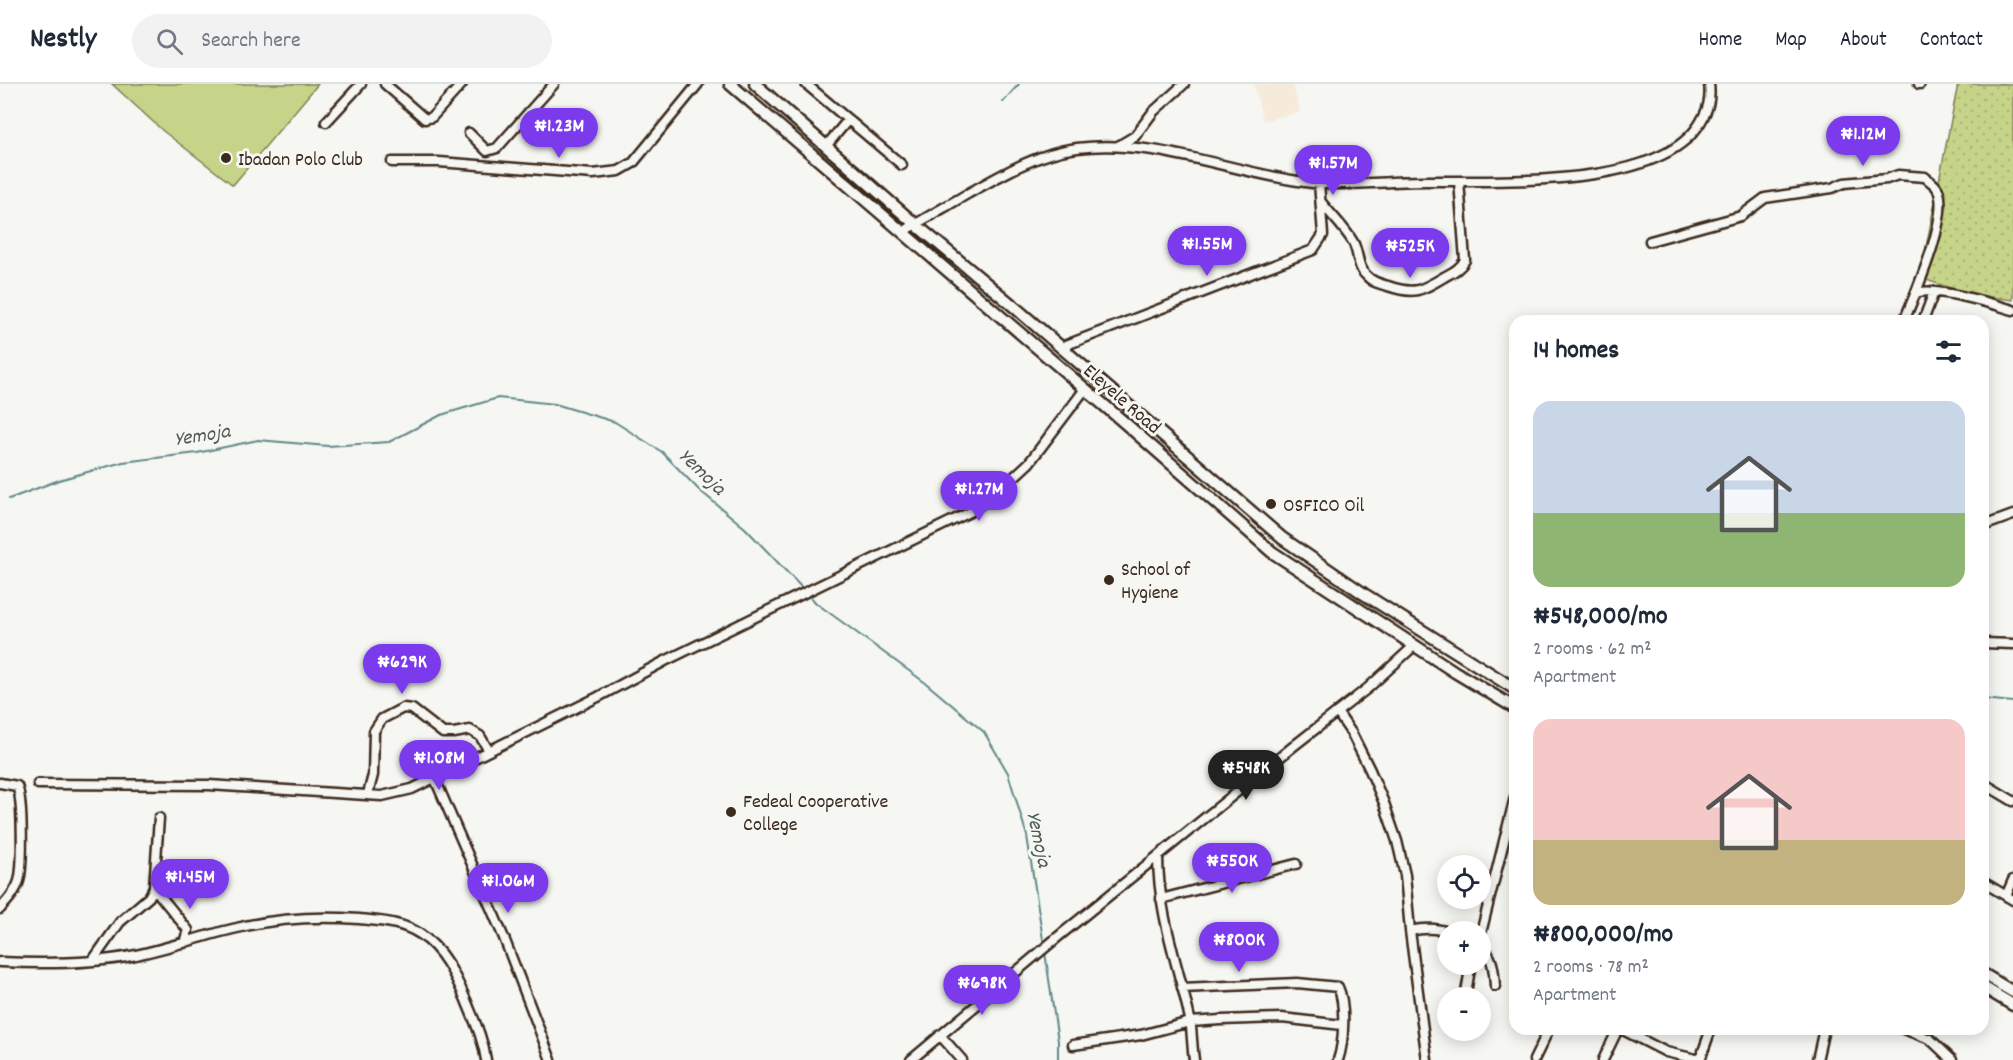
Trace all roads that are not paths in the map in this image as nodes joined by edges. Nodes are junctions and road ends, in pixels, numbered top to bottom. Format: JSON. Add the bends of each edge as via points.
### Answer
{"nodes":[{"id":1,"x":361,"y":84,"type":"edge"},
{"id":2,"x":385,"y":84,"type":"edge"},
{"id":3,"x":462,"y":84,"type":"edge"},
{"id":4,"x":554,"y":84,"type":"edge"},
{"id":5,"x":698,"y":84,"type":"edge"},
{"id":6,"x":730,"y":84,"type":"edge"},
{"id":7,"x":755,"y":84,"type":"edge"},
{"id":8,"x":806,"y":84,"type":"edge"},
{"id":9,"x":1184,"y":84,"type":"edge"},
{"id":10,"x":1709,"y":84,"type":"edge"},
{"id":11,"x":769,"y":89,"type":"edge"},
{"id":12,"x":848,"y":120,"type":"junction"},
{"id":13,"x":326,"y":122,"type":"dead end"},
{"id":14,"x":469,"y":133,"type":"dead end"},
{"id":15,"x":826,"y":145,"type":"junction"},
{"id":16,"x":1115,"y":147,"type":"junction"},
{"id":17,"x":392,"y":162,"type":"dead end"},
{"id":18,"x":902,"y":165,"type":"dead end"},
{"id":19,"x":1459,"y":181,"type":"junction"},
{"id":20,"x":1319,"y":183,"type":"junction"},
{"id":21,"x":1321,"y":202,"type":"junction"},
{"id":22,"x":915,"y":224,"type":"junction"},
{"id":23,"x":903,"y":232,"type":"junction"},
{"id":24,"x":1650,"y":241,"type":"dead end"},
{"id":25,"x":1934,"y":292,"type":"junction"},
{"id":26,"x":1910,"y":305,"type":"junction"},
{"id":27,"x":2013,"y":310,"type":"edge"},
{"id":28,"x":1906,"y":315,"type":"edge"},
{"id":29,"x":1925,"y":315,"type":"edge"},
{"id":30,"x":1061,"y":347,"type":"junction"},
{"id":31,"x":1085,"y":389,"type":"junction"},
{"id":32,"x":2013,"y":515,"type":"edge"},
{"id":33,"x":1989,"y":523,"type":"edge"},
{"id":34,"x":1282,"y":538,"type":"junction"},
{"id":35,"x":1272,"y":552,"type":"junction"},
{"id":36,"x":1989,"y":643,"type":"edge"},
{"id":37,"x":2013,"y":644,"type":"edge"},
{"id":38,"x":1415,"y":645,"type":"junction"},
{"id":39,"x":1509,"y":685,"type":"edge"},
{"id":40,"x":1509,"y":704,"type":"edge"},
{"id":41,"x":1337,"y":712,"type":"junction"},
{"id":42,"x":489,"y":750,"type":"junction"},
{"id":43,"x":435,"y":779,"type":"junction"},
{"id":44,"x":0,"y":783,"type":"edge"},
{"id":45,"x":38,"y":784,"type":"dead end"},
{"id":46,"x":1989,"y":787,"type":"edge"},
{"id":47,"x":368,"y":794,"type":"junction"},
{"id":48,"x":2013,"y":801,"type":"edge"},
{"id":49,"x":159,"y":818,"type":"dead end"},
{"id":50,"x":1509,"y":821,"type":"edge"},
{"id":51,"x":1158,"y":856,"type":"junction"},
{"id":52,"x":1296,"y":864,"type":"dead end"},
{"id":53,"x":2013,"y":880,"type":"edge"},
{"id":54,"x":1989,"y":886,"type":"edge"},
{"id":55,"x":154,"y":888,"type":"junction"},
{"id":56,"x":2010,"y":898,"type":"edge"},
{"id":57,"x":1161,"y":899,"type":"junction"},
{"id":58,"x":0,"y":909,"type":"edge"},
{"id":59,"x":1484,"y":921,"type":"edge"},
{"id":60,"x":1437,"y":930,"type":"edge"},
{"id":61,"x":1410,"y":931,"type":"junction"},
{"id":62,"x":184,"y":943,"type":"junction"},
{"id":63,"x":1491,"y":959,"type":"edge"},
{"id":64,"x":93,"y":960,"type":"junction"},
{"id":65,"x":0,"y":962,"type":"edge"},
{"id":66,"x":1989,"y":978,"type":"edge"},
{"id":67,"x":1495,"y":986,"type":"dead end"},
{"id":68,"x":1182,"y":988,"type":"junction"},
{"id":69,"x":1989,"y":991,"type":"edge"},
{"id":70,"x":2013,"y":992,"type":"edge"},
{"id":71,"x":2013,"y":1005,"type":"edge"},
{"id":72,"x":1190,"y":1022,"type":"junction"},
{"id":73,"x":1342,"y":1025,"type":"junction"},
{"id":74,"x":940,"y":1035,"type":"junction"},
{"id":75,"x":1547,"y":1035,"type":"edge"},
{"id":76,"x":1616,"y":1035,"type":"edge"},
{"id":77,"x":1631,"y":1035,"type":"edge"},
{"id":78,"x":1709,"y":1035,"type":"edge"},
{"id":79,"x":1823,"y":1035,"type":"edge"},
{"id":80,"x":1919,"y":1035,"type":"edge"},
{"id":81,"x":1930,"y":1035,"type":"edge"},
{"id":82,"x":1930,"y":1039,"type":"junction"},
{"id":83,"x":1073,"y":1045,"type":"dead end"},
{"id":84,"x":486,"y":1060,"type":"edge"},
{"id":85,"x":551,"y":1060,"type":"edge"},
{"id":86,"x":911,"y":1060,"type":"edge"},
{"id":87,"x":962,"y":1060,"type":"edge"},
{"id":88,"x":1194,"y":1060,"type":"edge"},
{"id":89,"x":1338,"y":1060,"type":"edge"},
{"id":90,"x":1426,"y":1060,"type":"edge"},
{"id":91,"x":1534,"y":1060,"type":"edge"},
{"id":92,"x":1603,"y":1060,"type":"edge"},
{"id":93,"x":1700,"y":1060,"type":"edge"},
{"id":94,"x":1817,"y":1060,"type":"edge"},
{"id":95,"x":1952,"y":1060,"type":"edge"}],
"edges":[{"from":1,"to":13,"type":"street"},
{"from":2,"to":3,"type":"street","via":[[425,119],[432,117]]},
{"from":4,"to":14,"type":"street","via":[[497,148],[487,151]]},
{"from":5,"to":17,"type":"street","via":[[633,163],[619,171],[593,174]]},
{"from":6,"to":23,"type":"main road","name":"Eleyele Road"},
{"from":7,"to":11,"type":"main road","name":"Eleyele Road"},
{"from":8,"to":12,"type":"street"},
{"from":9,"to":16,"type":"street","via":[[1153,112],[1135,136]]},
{"from":10,"to":19,"type":"street","via":[[1710,101],[1697,128],[1650,162],[1592,174]]},
{"from":11,"to":15,"type":"main road","name":"Eleyele Road"},
{"from":12,"to":15,"type":"street"},
{"from":12,"to":18,"type":"street"},
{"from":15,"to":22,"type":"main road","name":"Eleyele Road"},
{"from":16,"to":20,"type":"street","via":[[1164,152]]},
{"from":16,"to":22,"type":"street","via":[[1047,154],[1010,170]]},
{"from":19,"to":20,"type":"street"},
{"from":19,"to":21,"type":"street","via":[[1465,260],[1461,267],[1413,292],[1366,276],[1352,240]]},
{"from":20,"to":21,"type":"street"},
{"from":21,"to":30,"type":"street","via":[[1323,235],[1313,250]]},
{"from":22,"to":23,"type":"street"},
{"from":22,"to":30,"type":"main road","name":"Eleyele Road"},
{"from":23,"to":31,"type":"main road","name":"Eleyele Road"},
{"from":24,"to":26,"type":"street","via":[[1741,216],[1765,198],[1898,175],[1925,177],[1939,190],[1941,207],[1927,264]]},
{"from":25,"to":26,"type":"street","via":[[1916,293]]},
{"from":25,"to":27,"type":"street"},
{"from":25,"to":29,"type":"street"},
{"from":26,"to":28,"type":"street"},
{"from":30,"to":34,"type":"main road","name":"Eleyele Road"},
{"from":31,"to":35,"type":"main road","name":"Eleyele Road"},
{"from":31,"to":42,"type":"street","via":[[1029,463],[985,502],[956,520]]},
{"from":32,"to":33,"type":"street"},
{"from":34,"to":35,"type":"main road"},
{"from":34,"to":39,"type":"main road","name":"Eleyele Road"},
{"from":35,"to":38,"type":"main road","name":"Eleyele Road"},
{"from":36,"to":37,"type":"street"},
{"from":38,"to":40,"type":"main road","name":"Eleyele Road"},
{"from":38,"to":41,"type":"street"},
{"from":41,"to":51,"type":"street"},
{"from":41,"to":61,"type":"street","via":[[1370,770],[1397,841],[1405,875]]},
{"from":42,"to":43,"type":"street"},
{"from":42,"to":47,"type":"street","via":[[480,736],[470,730],[443,733],[412,709],[403,708],[382,719],[374,731],[373,775]]},
{"from":43,"to":47,"type":"street","via":[[399,793]]},
{"from":43,"to":85,"type":"street","via":[[504,938]]},
{"from":44,"to":58,"type":"street","via":[[17,786],[21,793],[21,833],[20,880]]},
{"from":45,"to":47,"type":"street","via":[[209,785]]},
{"from":46,"to":48,"type":"street"},
{"from":49,"to":55,"type":"street"},
{"from":50,"to":59,"type":"street"},
{"from":51,"to":57,"type":"street"},
{"from":51,"to":74,"type":"street"},
{"from":52,"to":57,"type":"street"},
{"from":53,"to":56,"type":"street"},
{"from":54,"to":56,"type":"street"},
{"from":55,"to":62,"type":"street","via":[[188,930]]},
{"from":55,"to":64,"type":"street","via":[[120,922]]},
{"from":57,"to":68,"type":"street"},
{"from":60,"to":61,"type":"street"},
{"from":61,"to":90,"type":"street"},
{"from":62,"to":64,"type":"street","via":[[132,956]]},
{"from":62,"to":84,"type":"street","via":[[239,927],[297,918],[378,921],[414,930],[448,963],[476,1023]]},
{"from":63,"to":67,"type":"street"},
{"from":64,"to":65,"type":"street"},
{"from":66,"to":70,"type":"main road"},
{"from":68,"to":72,"type":"street"},
{"from":68,"to":73,"type":"street","via":[[1297,983],[1338,987],[1343,1003]]},
{"from":69,"to":71,"type":"main road"},
{"from":72,"to":73,"type":"street","via":[[1282,1018]]},
{"from":72,"to":83,"type":"street","via":[[1142,1035]]},
{"from":72,"to":88,"type":"street"},
{"from":73,"to":89,"type":"street"},
{"from":74,"to":86,"type":"street"},
{"from":74,"to":87,"type":"street"},
{"from":75,"to":91,"type":"street"},
{"from":76,"to":92,"type":"street"},
{"from":77,"to":93,"type":"street","via":[[1666,1052]]},
{"from":78,"to":93,"type":"street"},
{"from":79,"to":94,"type":"street"},
{"from":80,"to":82,"type":"street"},
{"from":81,"to":82,"type":"street"},
{"from":82,"to":95,"type":"street"}]}
